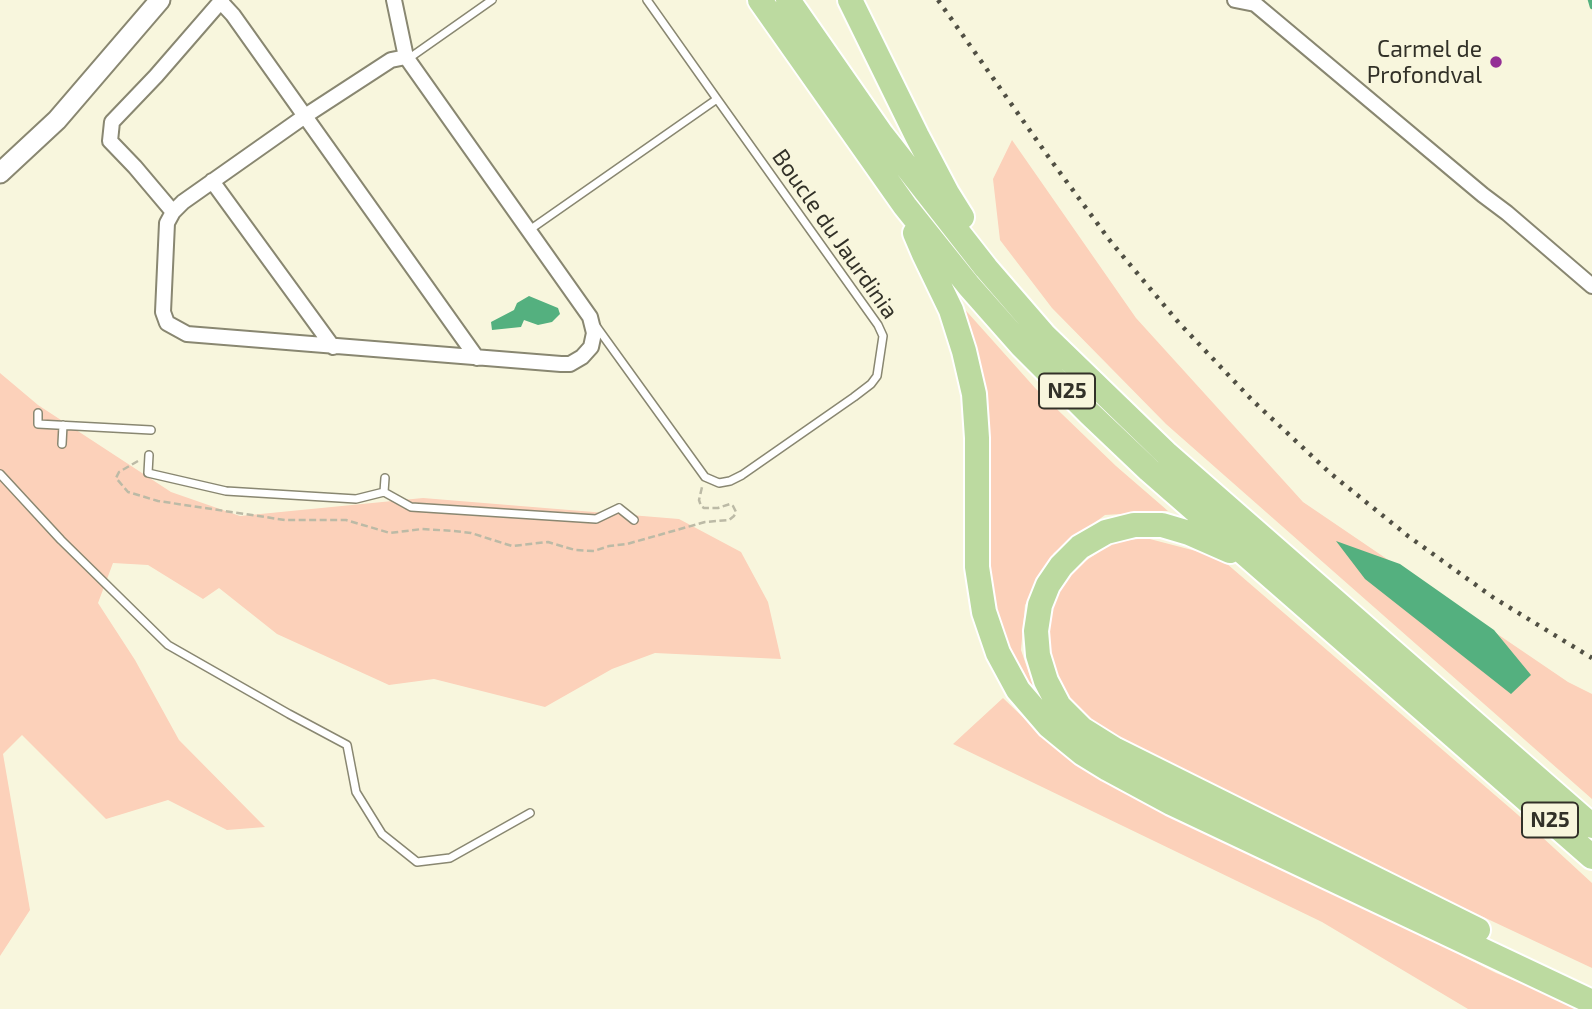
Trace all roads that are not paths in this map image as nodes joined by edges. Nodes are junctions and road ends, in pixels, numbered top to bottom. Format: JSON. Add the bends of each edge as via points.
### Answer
{"nodes":[{"id":1,"x":160,"y":0,"type":"edge"},
{"id":2,"x":394,"y":0,"type":"edge"},
{"id":3,"x":492,"y":0,"type":"edge"},
{"id":4,"x":647,"y":0,"type":"edge"},
{"id":5,"x":760,"y":0,"type":"edge"},
{"id":6,"x":788,"y":0,"type":"edge"},
{"id":7,"x":850,"y":0,"type":"edge"},
{"id":8,"x":1235,"y":0,"type":"edge"},
{"id":9,"x":221,"y":1,"type":"edge"},
{"id":10,"x":407,"y":58,"type":"junction"},
{"id":11,"x":717,"y":99,"type":"junction"},
{"id":12,"x":304,"y":116,"type":"junction"},
{"id":13,"x":0,"y":173,"type":"edge"},
{"id":14,"x":212,"y":181,"type":"junction"},
{"id":15,"x":905,"y":206,"type":"junction"},
{"id":16,"x":173,"y":212,"type":"junction"},
{"id":17,"x":528,"y":230,"type":"junction"},
{"id":18,"x":986,"y":268,"type":"junction"},
{"id":19,"x":1592,"y":286,"type":"edge"},
{"id":20,"x":590,"y":317,"type":"junction"},
{"id":21,"x":334,"y":347,"type":"junction"},
{"id":22,"x":477,"y":358,"type":"junction"},
{"id":23,"x":38,"y":413,"type":"dead end"},
{"id":24,"x":63,"y":425,"type":"junction"},
{"id":25,"x":151,"y":430,"type":"dead end"},
{"id":26,"x":62,"y":444,"type":"dead end"},
{"id":27,"x":149,"y":455,"type":"dead end"},
{"id":28,"x":0,"y":474,"type":"edge"},
{"id":29,"x":385,"y":478,"type":"dead end"},
{"id":30,"x":384,"y":492,"type":"junction"},
{"id":31,"x":620,"y":497,"type":"dead end"},
{"id":32,"x":619,"y":508,"type":"junction"},
{"id":33,"x":634,"y":520,"type":"dead end"},
{"id":34,"x":1249,"y":559,"type":"junction"},
{"id":35,"x":530,"y":813,"type":"dead end"},
{"id":36,"x":1592,"y":826,"type":"edge"},
{"id":37,"x":1592,"y":857,"type":"edge"},
{"id":38,"x":1592,"y":985,"type":"edge"},
{"id":39,"x":1592,"y":1002,"type":"edge"}],
"edges":[{"from":1,"to":13,"type":"street","via":[[57,120]]},
{"from":2,"to":10,"type":"street"},
{"from":3,"to":10,"type":"lane"},
{"from":4,"to":11,"type":"lane","name":"Boucle du Jaurdinia"},
{"from":5,"to":15,"type":"highway","number":"N25"},
{"from":6,"to":18,"type":"highway","number":"N25","via":[[881,135]]},
{"from":7,"to":18,"type":"highway"},
{"from":8,"to":19,"type":"street","via":[[1255,4]]},
{"from":9,"to":12,"type":"street"},
{"from":9,"to":16,"type":"street","via":[[112,122],[110,141]]},
{"from":10,"to":12,"type":"street","via":[[391,60]]},
{"from":10,"to":17,"type":"street"},
{"from":11,"to":17,"type":"lane"},
{"from":11,"to":20,"type":"lane","name":"Boucle du Jaurdinia","via":[[878,325],[883,337],[877,376],[742,475],[719,483],[705,477]]},
{"from":12,"to":14,"type":"street"},
{"from":12,"to":22,"type":"street"},
{"from":14,"to":16,"type":"street"},
{"from":14,"to":21,"type":"street"},
{"from":15,"to":34,"type":"highway","number":"N25","via":[[1022,346],[1149,470]]},
{"from":15,"to":39,"type":"highway","via":[[951,310],[974,394],[977,567],[984,612],[998,653],[1018,690],[1049,726],[1082,753],[1171,803]]},
{"from":16,"to":21,"type":"street","via":[[167,223],[163,313],[167,323],[187,334]]},
{"from":17,"to":20,"type":"street"},
{"from":18,"to":36,"type":"highway","number":"N25","via":[[1044,335],[1167,454]]},
{"from":20,"to":22,"type":"street","via":[[594,333],[590,347],[570,364]]},
{"from":21,"to":22,"type":"street"},
{"from":23,"to":24,"type":"lane","via":[[38,424]]},
{"from":24,"to":25,"type":"lane"},
{"from":24,"to":26,"type":"lane"},
{"from":27,"to":30,"type":"lane","via":[[148,473],[226,491],[356,499]]},
{"from":28,"to":35,"type":"lane","via":[[168,645],[347,745],[356,792],[382,834],[416,862],[450,858]]},
{"from":29,"to":30,"type":"lane"},
{"from":30,"to":32,"type":"lane","via":[[411,507],[464,511],[596,519]]},
{"from":31,"to":32,"type":"lane"},
{"from":32,"to":33,"type":"lane"},
{"from":34,"to":37,"type":"highway","number":"N25"},
{"from":34,"to":38,"type":"highway","via":[[1162,525],[1105,532],[1080,547],[1048,585],[1036,631],[1038,655],[1059,706],[1082,729],[1114,749]]}]}
